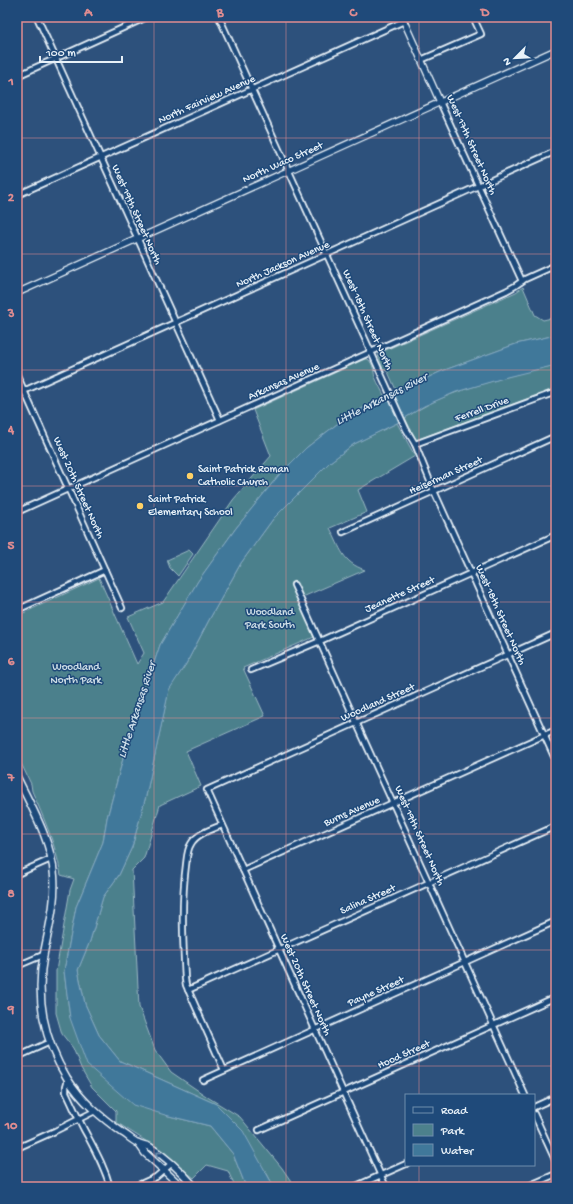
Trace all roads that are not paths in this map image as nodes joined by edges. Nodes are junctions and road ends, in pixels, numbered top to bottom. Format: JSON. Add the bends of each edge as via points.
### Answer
{"nodes":[{"id":1,"x":37,"y":17,"type":"edge"},
{"id":2,"x":147,"y":17,"type":"edge"},
{"id":3,"x":219,"y":17,"type":"edge"},
{"id":4,"x":473,"y":17,"type":"edge"},
{"id":5,"x":403,"y":19,"type":"edge"},
{"id":6,"x":556,"y":50,"type":"edge"},
{"id":7,"x":56,"y":58,"type":"junction"},
{"id":8,"x":421,"y":60,"type":"junction"},
{"id":9,"x":17,"y":76,"type":"edge"},
{"id":10,"x":252,"y":90,"type":"junction"},
{"id":11,"x":440,"y":102,"type":"junction"},
{"id":12,"x":556,"y":151,"type":"edge"},
{"id":13,"x":101,"y":157,"type":"junction"},
{"id":14,"x":289,"y":171,"type":"junction"},
{"id":15,"x":478,"y":186,"type":"junction"},
{"id":16,"x":17,"y":195,"type":"edge"},
{"id":17,"x":138,"y":239,"type":"junction"},
{"id":18,"x":327,"y":254,"type":"junction"},
{"id":19,"x":556,"y":265,"type":"edge"},
{"id":20,"x":522,"y":281,"type":"junction"},
{"id":21,"x":17,"y":293,"type":"edge"},
{"id":22,"x":175,"y":323,"type":"junction"},
{"id":23,"x":371,"y":352,"type":"junction"},
{"id":24,"x":17,"y":375,"type":"edge"},
{"id":25,"x":24,"y":390,"type":"junction"},
{"id":26,"x":556,"y":392,"type":"edge"},
{"id":27,"x":17,"y":394,"type":"edge"},
{"id":28,"x":220,"y":420,"type":"junction"},
{"id":29,"x":556,"y":436,"type":"edge"},
{"id":30,"x":415,"y":444,"type":"junction"},
{"id":31,"x":68,"y":489,"type":"junction"},
{"id":32,"x":434,"y":491,"type":"junction"},
{"id":33,"x":17,"y":512,"type":"edge"},
{"id":34,"x":342,"y":532,"type":"dead end"},
{"id":35,"x":556,"y":535,"type":"edge"},
{"id":36,"x":105,"y":570,"type":"junction"},
{"id":37,"x":471,"y":573,"type":"junction"},
{"id":38,"x":294,"y":585,"type":"dead end"},
{"id":39,"x":122,"y":608,"type":"dead end"},
{"id":40,"x":17,"y":610,"type":"edge"},
{"id":41,"x":556,"y":633,"type":"edge"},
{"id":42,"x":320,"y":641,"type":"junction"},
{"id":43,"x":508,"y":655,"type":"junction"},
{"id":44,"x":251,"y":670,"type":"dead end"},
{"id":45,"x":357,"y":723,"type":"junction"},
{"id":46,"x":556,"y":730,"type":"edge"},
{"id":47,"x":544,"y":735,"type":"junction"},
{"id":48,"x":556,"y":761,"type":"edge"},
{"id":49,"x":18,"y":781,"type":"edge"},
{"id":50,"x":207,"y":790,"type":"joint"},
{"id":51,"x":394,"y":803,"type":"junction"},
{"id":52,"x":222,"y":825,"type":"junction"},
{"id":53,"x":556,"y":826,"type":"edge"},
{"id":54,"x":51,"y":859,"type":"junction"},
{"id":55,"x":243,"y":870,"type":"junction"},
{"id":56,"x":17,"y":874,"type":"edge"},
{"id":57,"x":430,"y":882,"type":"junction"},
{"id":58,"x":556,"y":921,"type":"edge"},
{"id":59,"x":279,"y":950,"type":"junction"},
{"id":60,"x":43,"y":955,"type":"junction"},
{"id":61,"x":466,"y":962,"type":"junction"},
{"id":62,"x":17,"y":966,"type":"edge"},
{"id":63,"x":188,"y":990,"type":"junction"},
{"id":64,"x":556,"y":997,"type":"edge"},
{"id":65,"x":494,"y":1025,"type":"junction"},
{"id":66,"x":315,"y":1029,"type":"junction"},
{"id":67,"x":50,"y":1042,"type":"junction"},
{"id":68,"x":17,"y":1057,"type":"edge"},
{"id":69,"x":224,"y":1070,"type":"junction"},
{"id":70,"x":68,"y":1079,"type":"junction"},
{"id":71,"x":204,"y":1080,"type":"dead end"},
{"id":72,"x":343,"y":1092,"type":"junction"},
{"id":73,"x":525,"y":1094,"type":"edge"},
{"id":74,"x":556,"y":1097,"type":"edge"},
{"id":75,"x":535,"y":1107,"type":"edge"},
{"id":76,"x":95,"y":1111,"type":"junction"},
{"id":77,"x":535,"y":1116,"type":"edge"},
{"id":78,"x":79,"y":1119,"type":"junction"},
{"id":79,"x":259,"y":1130,"type":"dead end"},
{"id":80,"x":138,"y":1143,"type":"junction"},
{"id":81,"x":17,"y":1148,"type":"edge"},
{"id":82,"x":556,"y":1162,"type":"edge"},
{"id":83,"x":171,"y":1164,"type":"junction"},
{"id":84,"x":405,"y":1164,"type":"edge"},
{"id":85,"x":165,"y":1170,"type":"junction"},
{"id":86,"x":556,"y":1174,"type":"edge"},
{"id":87,"x":380,"y":1175,"type":"junction"},
{"id":88,"x":530,"y":1186,"type":"edge"},
{"id":89,"x":110,"y":1187,"type":"edge"},
{"id":90,"x":134,"y":1187,"type":"edge"},
{"id":91,"x":182,"y":1187,"type":"edge"},
{"id":92,"x":195,"y":1187,"type":"edge"},
{"id":93,"x":354,"y":1187,"type":"edge"},
{"id":94,"x":386,"y":1187,"type":"edge"}],
"edges":[{"from":1,"to":7,"type":"street","name":"West 19th Street North"},
{"from":2,"to":7,"type":"street"},
{"from":3,"to":10,"type":"street","name":"West 18th Street North"},
{"from":4,"to":8,"type":"street","via":[[481,34]]},
{"from":5,"to":8,"type":"street","name":"West 17th Street North"},
{"from":5,"to":10,"type":"street","name":"North Fairview Avenue"},
{"from":6,"to":11,"type":"street","name":"North Waco Street"},
{"from":7,"to":9,"type":"street"},
{"from":7,"to":13,"type":"street","name":"West 19th Street North"},
{"from":8,"to":11,"type":"street","name":"West 17th Street North"},
{"from":10,"to":13,"type":"street","name":"North Fairview Avenue"},
{"from":10,"to":14,"type":"street","name":"West 18th Street North"},
{"from":11,"to":14,"type":"street","name":"North Waco Street"},
{"from":11,"to":15,"type":"street","name":"West 17th Street North"},
{"from":12,"to":15,"type":"street","name":"North Jackson Avenue"},
{"from":13,"to":16,"type":"street","name":"North Fairview Avenue"},
{"from":13,"to":17,"type":"street","name":"West 19th Street North"},
{"from":14,"to":17,"type":"street","name":"North Waco Street"},
{"from":14,"to":18,"type":"street","name":"West 18th Street North"},
{"from":15,"to":18,"type":"street","name":"North Jackson Avenue"},
{"from":15,"to":20,"type":"street","name":"West 17th Street North"},
{"from":17,"to":21,"type":"street","name":"North Waco Street"},
{"from":17,"to":22,"type":"street","name":"West 19th Street North"},
{"from":18,"to":22,"type":"street","name":"North Jackson Avenue"},
{"from":18,"to":23,"type":"street","name":"West 18th Street North"},
{"from":19,"to":20,"type":"street","name":"Arkansas Avenue"},
{"from":20,"to":23,"type":"street","name":"Arkansas Avenue","via":[[506,291]]},
{"from":22,"to":25,"type":"street","name":"North Jackson Avenue"},
{"from":22,"to":28,"type":"street","name":"West 19th Street North"},
{"from":23,"to":28,"type":"street","name":"Arkansas Avenue"},
{"from":23,"to":30,"type":"street","name":"West 18th Street North"},
{"from":24,"to":25,"type":"street","name":"West 20th Street North"},
{"from":25,"to":27,"type":"street","name":"North Jackson Avenue"},
{"from":25,"to":31,"type":"street","name":"West 20th Street North"},
{"from":26,"to":30,"type":"street","name":"Ferrell Drive"},
{"from":28,"to":31,"type":"street","name":"Arkansas Avenue"},
{"from":29,"to":32,"type":"street","name":"Heiserman Street"},
{"from":30,"to":32,"type":"street","name":"West 18th Street North"},
{"from":31,"to":33,"type":"street","name":"Arkansas Avenue"},
{"from":31,"to":36,"type":"street","name":"West 20th Street North"},
{"from":32,"to":34,"type":"street","name":"Heiserman Street"},
{"from":32,"to":37,"type":"street","name":"West 18th Street North"},
{"from":35,"to":37,"type":"street","name":"Jeanette Street"},
{"from":36,"to":39,"type":"street","name":"West 20th Street North"},
{"from":36,"to":40,"type":"street"},
{"from":37,"to":42,"type":"street","name":"Jeanette Street"},
{"from":37,"to":43,"type":"street","name":"West 18th Street North"},
{"from":38,"to":42,"type":"street","name":"West 19th Street North"},
{"from":41,"to":43,"type":"street","name":"Woodland Street"},
{"from":42,"to":44,"type":"street","name":"Jeanette Street"},
{"from":42,"to":45,"type":"street","name":"West 19th Street North"},
{"from":43,"to":45,"type":"street","name":"Woodland Street"},
{"from":43,"to":47,"type":"street","name":"West 18th Street North"},
{"from":45,"to":50,"type":"street","name":"Woodland Street"},
{"from":45,"to":51,"type":"street","name":"West 19th Street North"},
{"from":46,"to":47,"type":"street","name":"Burns Avenue"},
{"from":47,"to":48,"type":"street","name":"West 18th Street North"},
{"from":47,"to":51,"type":"street","name":"Burns Avenue"},
{"from":49,"to":54,"type":"main road","via":[[41,829]]},
{"from":50,"to":52,"type":"street","name":"West 20th Street North"},
{"from":51,"to":55,"type":"street","name":"Burns Avenue"},
{"from":51,"to":57,"type":"street","name":"West 19th Street North"},
{"from":52,"to":55,"type":"street","name":"West 20th Street North"},
{"from":52,"to":63,"type":"street","via":[[196,838],[191,843],[187,857],[182,907],[185,979]]},
{"from":53,"to":57,"type":"street","name":"Salina Street"},
{"from":54,"to":56,"type":"street"},
{"from":54,"to":60,"type":"main road","via":[[55,891]]},
{"from":55,"to":59,"type":"street","name":"West 20th Street North"},
{"from":57,"to":59,"type":"street","name":"Salina Street"},
{"from":57,"to":61,"type":"street","name":"West 19th Street North"},
{"from":58,"to":61,"type":"street","name":"Payne Street"},
{"from":59,"to":63,"type":"street","name":"Salina Street"},
{"from":59,"to":66,"type":"street","name":"West 20th Street North"},
{"from":60,"to":62,"type":"street"},
{"from":60,"to":67,"type":"main road","via":[[40,989],[42,1012]]},
{"from":61,"to":65,"type":"street","name":"West 19th Street North"},
{"from":61,"to":66,"type":"street","name":"Payne Street"},
{"from":63,"to":69,"type":"street"},
{"from":64,"to":65,"type":"street","name":"Hood Street"},
{"from":65,"to":72,"type":"street","name":"Hood Street"},
{"from":65,"to":73,"type":"street","name":"West 19th Street North"},
{"from":66,"to":69,"type":"street","name":"Payne Street"},
{"from":66,"to":72,"type":"street","name":"West 20th Street North"},
{"from":67,"to":68,"type":"street"},
{"from":67,"to":70,"type":"main road"},
{"from":69,"to":71,"type":"street","name":"Payne Street"},
{"from":70,"to":76,"type":"main road"},
{"from":70,"to":78,"type":"street","via":[[66,1092]]},
{"from":72,"to":79,"type":"street","name":"Hood Street"},
{"from":72,"to":87,"type":"street","name":"West 20th Street North"},
{"from":74,"to":75,"type":"street"},
{"from":76,"to":78,"type":"street"},
{"from":76,"to":80,"type":"main road"},
{"from":77,"to":82,"type":"street"},
{"from":78,"to":81,"type":"street"},
{"from":78,"to":89,"type":"street","via":[[94,1146]]},
{"from":83,"to":80,"type":"main road","one_way":true,"via":[[148,1146]]},
{"from":80,"to":85,"type":"main road","via":[[145,1153]]},
{"from":83,"to":85,"type":"street"},
{"from":83,"to":92,"type":"main road"},
{"from":84,"to":87,"type":"street"},
{"from":85,"to":90,"type":"street"},
{"from":85,"to":91,"type":"main road"},
{"from":86,"to":88,"type":"street"},
{"from":87,"to":93,"type":"street"},
{"from":87,"to":94,"type":"street","name":"West 20th Street North"}]}
